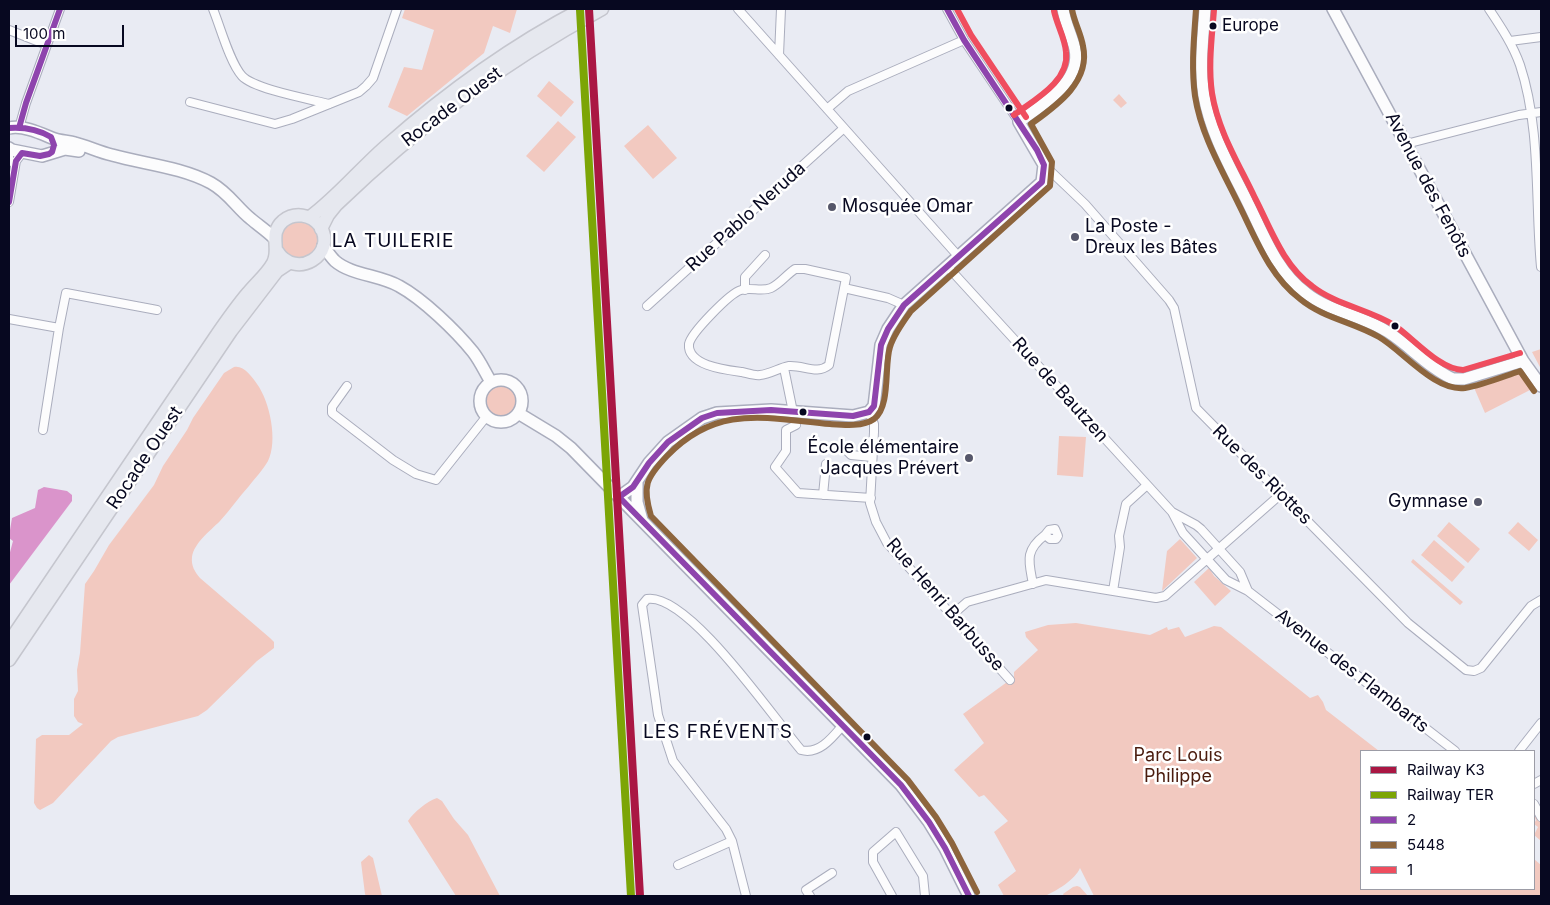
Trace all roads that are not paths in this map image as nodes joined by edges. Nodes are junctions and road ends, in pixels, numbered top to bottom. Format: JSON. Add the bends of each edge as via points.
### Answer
{"nodes":[{"id":1,"x":60,"y":9,"type":"edge"},
{"id":2,"x":213,"y":9,"type":"edge"},
{"id":3,"x":396,"y":9,"type":"edge"},
{"id":4,"x":602,"y":9,"type":"edge"},
{"id":5,"x":738,"y":9,"type":"edge"},
{"id":6,"x":781,"y":9,"type":"edge"},
{"id":7,"x":947,"y":9,"type":"edge"},
{"id":8,"x":1063,"y":9,"type":"edge"},
{"id":9,"x":1205,"y":9,"type":"edge"},
{"id":10,"x":1333,"y":9,"type":"edge"},
{"id":11,"x":1489,"y":9,"type":"edge"},
{"id":12,"x":575,"y":16,"type":"edge"},
{"id":13,"x":9,"y":30,"type":"edge"},
{"id":14,"x":1541,"y":37,"type":"edge"},
{"id":15,"x":964,"y":40,"type":"junction"},
{"id":16,"x":1510,"y":41,"type":"junction"},
{"id":17,"x":47,"y":45,"type":"junction"},
{"id":18,"x":779,"y":56,"type":"junction"},
{"id":19,"x":190,"y":102,"type":"dead end"},
{"id":20,"x":329,"y":104,"type":"junction"},
{"id":21,"x":827,"y":109,"type":"junction"},
{"id":22,"x":1532,"y":112,"type":"junction"},
{"id":23,"x":1541,"y":112,"type":"edge"},
{"id":24,"x":1019,"y":122,"type":"junction"},
{"id":25,"x":14,"y":128,"type":"edge"},
{"id":26,"x":844,"y":128,"type":"junction"},
{"id":27,"x":52,"y":138,"type":"junction"},
{"id":28,"x":1406,"y":144,"type":"junction"},
{"id":29,"x":9,"y":148,"type":"edge"},
{"id":30,"x":53,"y":151,"type":"junction"},
{"id":31,"x":22,"y":153,"type":"junction"},
{"id":32,"x":110,"y":155,"type":"junction"},
{"id":33,"x":9,"y":162,"type":"edge"},
{"id":34,"x":1044,"y":165,"type":"junction"},
{"id":35,"x":9,"y":202,"type":"edge"},
{"id":36,"x":310,"y":218,"type":"junction"},
{"id":37,"x":259,"y":224,"type":"junction"},
{"id":38,"x":280,"y":224,"type":"junction"},
{"id":39,"x":321,"y":229,"type":"junction"},
{"id":40,"x":274,"y":238,"type":"junction"},
{"id":41,"x":323,"y":246,"type":"junction"},
{"id":42,"x":277,"y":251,"type":"junction"},
{"id":43,"x":765,"y":255,"type":"dead end"},
{"id":44,"x":958,"y":257,"type":"junction"},
{"id":45,"x":1541,"y":257,"type":"edge"},
{"id":46,"x":316,"y":258,"type":"junction"},
{"id":47,"x":335,"y":261,"type":"junction"},
{"id":48,"x":289,"y":263,"type":"junction"},
{"id":49,"x":948,"y":267,"type":"junction"},
{"id":50,"x":1541,"y":267,"type":"edge"},
{"id":51,"x":844,"y":288,"type":"junction"},
{"id":52,"x":745,"y":290,"type":"junction"},
{"id":53,"x":647,"y":306,"type":"dead end"},
{"id":54,"x":904,"y":306,"type":"junction"},
{"id":55,"x":156,"y":310,"type":"dead end"},
{"id":56,"x":9,"y":319,"type":"edge"},
{"id":57,"x":59,"y":328,"type":"junction"},
{"id":58,"x":1523,"y":361,"type":"junction"},
{"id":59,"x":784,"y":368,"type":"junction"},
{"id":60,"x":492,"y":382,"type":"junction"},
{"id":61,"x":347,"y":386,"type":"dead end"},
{"id":62,"x":1541,"y":386,"type":"edge"},
{"id":63,"x":793,"y":412,"type":"junction"},
{"id":64,"x":870,"y":412,"type":"junction"},
{"id":65,"x":518,"y":413,"type":"junction"},
{"id":66,"x":486,"y":417,"type":"junction"},
{"id":67,"x":796,"y":424,"type":"dead end"},
{"id":68,"x":42,"y":430,"type":"dead end"},
{"id":69,"x":847,"y":452,"type":"dead end"},
{"id":70,"x":872,"y":457,"type":"junction"},
{"id":71,"x":826,"y":464,"type":"dead end"},
{"id":72,"x":635,"y":484,"type":"junction"},
{"id":73,"x":1147,"y":485,"type":"junction"},
{"id":74,"x":1281,"y":494,"type":"junction"},
{"id":75,"x":823,"y":495,"type":"junction"},
{"id":76,"x":619,"y":496,"type":"junction"},
{"id":77,"x":870,"y":498,"type":"junction"},
{"id":78,"x":630,"y":508,"type":"junction"},
{"id":79,"x":1172,"y":512,"type":"junction"},
{"id":80,"x":643,"y":521,"type":"junction"},
{"id":81,"x":1044,"y":536,"type":"dead end"},
{"id":82,"x":1218,"y":549,"type":"junction"},
{"id":83,"x":1207,"y":559,"type":"junction"},
{"id":84,"x":1033,"y":584,"type":"junction"},
{"id":85,"x":1113,"y":591,"type":"junction"},
{"id":86,"x":1248,"y":591,"type":"junction"},
{"id":87,"x":1541,"y":600,"type":"edge"},
{"id":88,"x":952,"y":614,"type":"junction"},
{"id":89,"x":9,"y":642,"type":"edge"},
{"id":90,"x":9,"y":660,"type":"edge"},
{"id":91,"x":1010,"y":680,"type":"dead end"},
{"id":92,"x":1541,"y":723,"type":"edge"},
{"id":93,"x":843,"y":725,"type":"junction"},
{"id":94,"x":1454,"y":750,"type":"edge"},
{"id":95,"x":1520,"y":750,"type":"edge"},
{"id":96,"x":1535,"y":806,"type":"edge"},
{"id":97,"x":1541,"y":817,"type":"edge"},
{"id":98,"x":732,"y":841,"type":"junction"},
{"id":99,"x":678,"y":864,"type":"dead end"},
{"id":100,"x":832,"y":873,"type":"dead end"},
{"id":101,"x":746,"y":896,"type":"edge"},
{"id":102,"x":810,"y":896,"type":"edge"},
{"id":103,"x":892,"y":896,"type":"edge"},
{"id":104,"x":924,"y":896,"type":"edge"},
{"id":105,"x":969,"y":896,"type":"edge"}],
"edges":[{"from":1,"to":17,"type":"street"},
{"from":2,"to":20,"type":"street","via":[[243,77],[255,84]]},
{"from":3,"to":20,"type":"street","via":[[370,83],[359,92]]},
{"from":4,"to":12,"type":"main road","name":"Rocade Ouest"},
{"from":5,"to":18,"type":"street"},
{"from":6,"to":18,"type":"street"},
{"from":7,"to":15,"type":"street"},
{"from":8,"to":24,"type":"main road","via":[[1075,50],[1073,71],[1062,87]]},
{"from":9,"to":58,"type":"main road","via":[[1201,53],[1203,87],[1211,122],[1269,247],[1282,268],[1305,293],[1379,327],[1456,380]]},
{"from":10,"to":28,"type":"main road","name":"Avenue des Fenôts"},
{"from":11,"to":16,"type":"street"},
{"from":12,"to":36,"type":"main road","name":"Rocade Ouest","via":[[498,59],[436,104]]},
{"from":12,"to":39,"type":"main road","name":"Rocade Ouest","via":[[419,130],[336,205]]},
{"from":13,"to":17,"type":"street"},
{"from":14,"to":16,"type":"street"},
{"from":15,"to":21,"type":"street","via":[[848,91]]},
{"from":15,"to":24,"type":"street"},
{"from":16,"to":22,"type":"street"},
{"from":17,"to":25,"type":"street"},
{"from":18,"to":21,"type":"street"},
{"from":19,"to":20,"type":"street","via":[[275,124]]},
{"from":21,"to":26,"type":"street"},
{"from":22,"to":23,"type":"street"},
{"from":22,"to":28,"type":"street"},
{"from":22,"to":45,"type":"street"},
{"from":24,"to":34,"type":"main road"},
{"from":25,"to":27,"type":"main road"},
{"from":26,"to":44,"type":"street"},
{"from":26,"to":53,"type":"street","name":"Rue Pablo Neruda"},
{"from":27,"to":30,"type":"main road"},
{"from":27,"to":32,"type":"main road"},
{"from":28,"to":58,"type":"main road","name":"Avenue des Fenôts"},
{"from":29,"to":31,"type":"main road"},
{"from":29,"to":33,"type":"street"},
{"from":30,"to":31,"type":"main road","via":[[42,156]]},
{"from":30,"to":32,"type":"main road","via":[[65,149]]},
{"from":31,"to":35,"type":"street","via":[[16,161]]},
{"from":32,"to":37,"type":"main road","via":[[197,176],[230,196]]},
{"from":34,"to":44,"type":"main road","via":[[1042,182]]},
{"from":34,"to":74,"type":"street","name":"Rue des Riottes","via":[[1085,204],[1169,300],[1174,308],[1196,408]]},
{"from":36,"to":38,"type":"main road","via":[[291,216]]},
{"from":36,"to":39,"type":"main road"},
{"from":37,"to":38,"type":"main road"},
{"from":37,"to":40,"type":"main road"},
{"from":38,"to":40,"type":"main road"},
{"from":39,"to":41,"type":"main road"},
{"from":40,"to":42,"type":"main road"},
{"from":41,"to":46,"type":"main road"},
{"from":41,"to":47,"type":"main road"},
{"from":42,"to":48,"type":"main road"},
{"from":42,"to":89,"type":"main road","name":"Rocade Ouest","via":[[273,263],[214,339]]},
{"from":43,"to":52,"type":"street","via":[[745,277]]},
{"from":44,"to":49,"type":"main road"},
{"from":45,"to":50,"type":"street"},
{"from":46,"to":47,"type":"main road"},
{"from":46,"to":48,"type":"main road","via":[[303,264]]},
{"from":47,"to":60,"type":"main road","via":[[401,286],[464,341]]},
{"from":48,"to":90,"type":"main road","name":"Rocade Ouest","via":[[277,271],[230,331]]},
{"from":49,"to":54,"type":"main road"},
{"from":49,"to":73,"type":"street","name":"Rue de Bautzen"},
{"from":51,"to":52,"type":"street","via":[[846,278],[795,269],[773,287]]},
{"from":51,"to":54,"type":"street","via":[[888,298]]},
{"from":51,"to":59,"type":"street","via":[[829,364],[818,370]]},
{"from":52,"to":59,"type":"street","via":[[739,290],[694,333],[689,343],[690,350],[694,357],[715,368],[760,376]]},
{"from":54,"to":64,"type":"main road","via":[[881,345],[874,406]]},
{"from":55,"to":57,"type":"street","via":[[66,293]]},
{"from":56,"to":57,"type":"street"},
{"from":57,"to":68,"type":"street"},
{"from":58,"to":62,"type":"main road","name":"Avenue des Fenôts"},
{"from":59,"to":63,"type":"street"},
{"from":60,"to":65,"type":"main road","via":[[505,380],[518,388],[522,401]]},
{"from":60,"to":66,"type":"main road","via":[[483,390],[479,401]]},
{"from":61,"to":66,"type":"street","via":[[332,407],[332,413],[393,460],[416,474],[436,480]]},
{"from":63,"to":64,"type":"main road","via":[[853,416]]},
{"from":63,"to":72,"type":"main road","via":[[738,411],[702,418],[668,442]]},
{"from":64,"to":70,"type":"street","name":"Rue Henri Barbusse","via":[[874,424]]},
{"from":65,"to":66,"type":"main road","via":[[503,422]]},
{"from":65,"to":76,"type":"main road","via":[[566,444]]},
{"from":67,"to":75,"type":"street","via":[[786,430],[786,451],[775,467],[798,493]]},
{"from":69,"to":70,"type":"street"},
{"from":70,"to":77,"type":"street","name":"Rue Henri Barbusse"},
{"from":71,"to":75,"type":"street"},
{"from":72,"to":76,"type":"main road"},
{"from":72,"to":78,"type":"main road"},
{"from":72,"to":80,"type":"main road"},
{"from":73,"to":79,"type":"street","name":"Rue de Bautzen"},
{"from":73,"to":85,"type":"street","via":[[1126,504]]},
{"from":74,"to":82,"type":"street"},
{"from":74,"to":87,"type":"street","name":"Rue des Riottes","via":[[1408,623],[1466,670],[1481,668],[1531,606]]},
{"from":75,"to":77,"type":"street"},
{"from":76,"to":78,"type":"main road"},
{"from":77,"to":88,"type":"street","name":"Rue Henri Barbusse","via":[[876,522],[887,543]]},
{"from":78,"to":80,"type":"main road"},
{"from":79,"to":82,"type":"street","name":"Rue de Bautzen","via":[[1196,525]]},
{"from":79,"to":83,"type":"street","name":"Rue de Bautzen","via":[[1182,533]]},
{"from":80,"to":93,"type":"main road"},
{"from":81,"to":84,"type":"street","via":[[1028,558]]},
{"from":82,"to":83,"type":"street"},
{"from":82,"to":86,"type":"street","name":"Rue de Bautzen","via":[[1240,572]]},
{"from":83,"to":85,"type":"street","via":[[1165,596],[1156,598]]},
{"from":83,"to":86,"type":"street","name":"Rue de Bautzen","via":[[1229,582]]},
{"from":84,"to":85,"type":"street","via":[[1046,580]]},
{"from":84,"to":88,"type":"street","via":[[967,602]]},
{"from":86,"to":94,"type":"street","name":"Avenue des Flambarts"},
{"from":88,"to":91,"type":"street","name":"Rue Henri Barbusse"},
{"from":92,"to":95,"type":"street"},
{"from":93,"to":98,"type":"street","via":[[818,749],[801,750],[742,675],[684,614],[654,598],[647,599],[642,605],[658,715],[674,761]]},
{"from":93,"to":105,"type":"main road","via":[[901,785],[920,810],[945,848]]},
{"from":96,"to":97,"type":"street"},
{"from":98,"to":99,"type":"street"},
{"from":98,"to":101,"type":"street"},
{"from":100,"to":102,"type":"street","via":[[806,890]]},
{"from":103,"to":104,"type":"street","via":[[873,862],[872,852],[896,832],[923,876]]}]}
